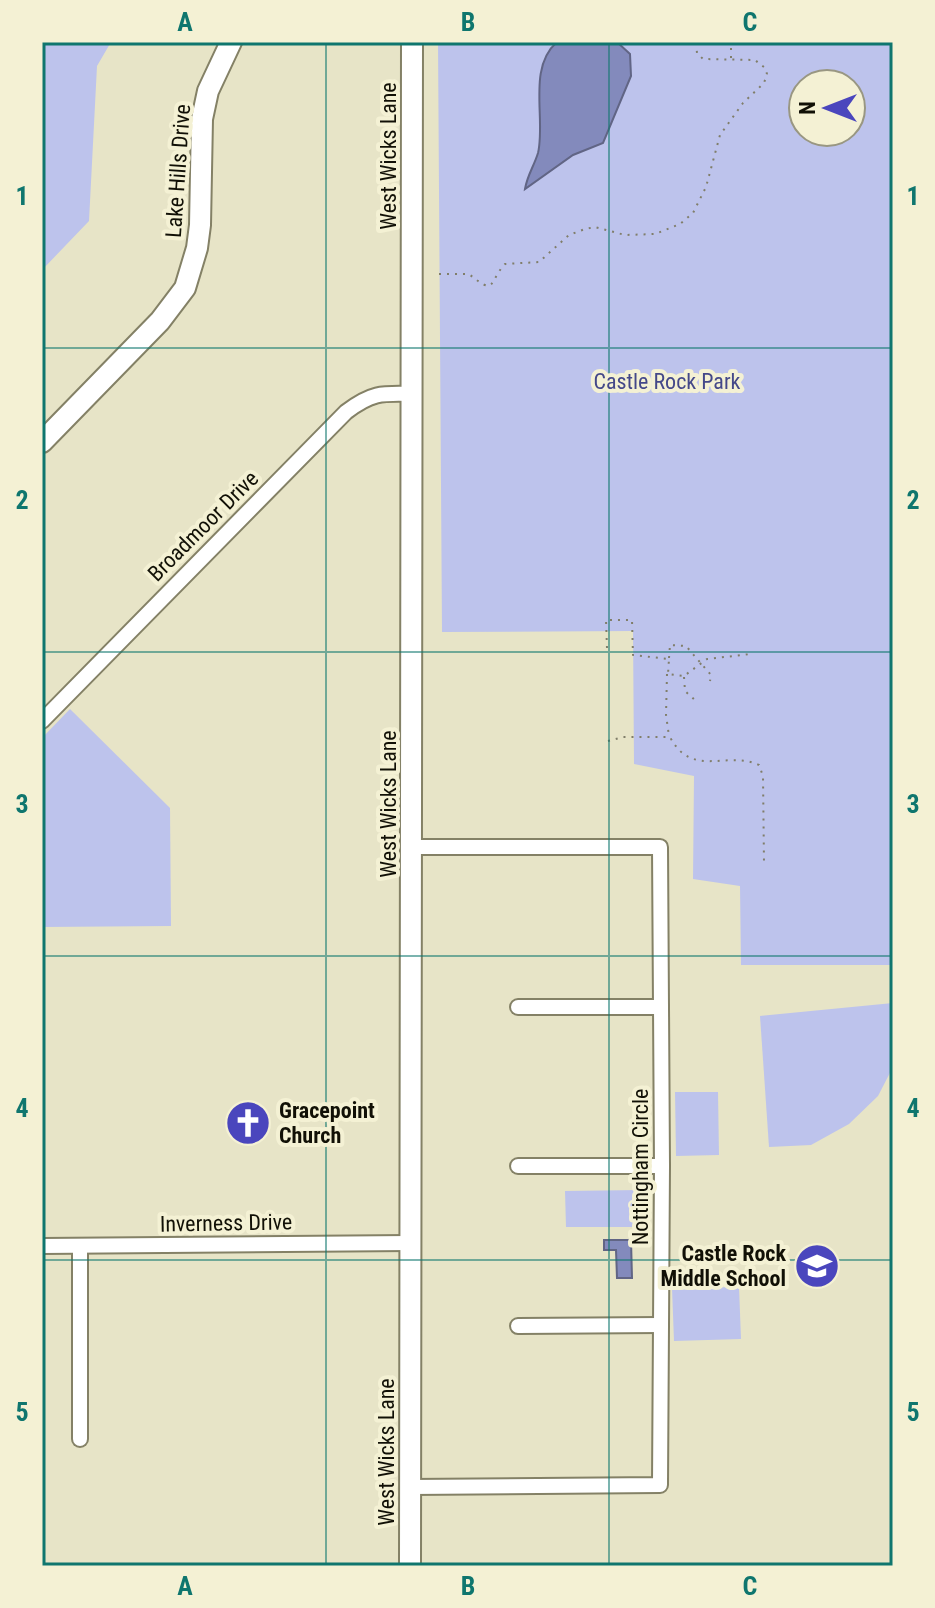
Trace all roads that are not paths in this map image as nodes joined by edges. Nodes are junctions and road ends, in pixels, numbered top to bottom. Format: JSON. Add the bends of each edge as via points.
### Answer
{"nodes":[{"id":1,"x":231,"y":42,"type":"edge"},
{"id":2,"x":412,"y":42,"type":"edge"},
{"id":3,"x":411,"y":394,"type":"junction"},
{"id":4,"x":42,"y":442,"type":"edge"},
{"id":5,"x":42,"y":721,"type":"edge"},
{"id":6,"x":412,"y":847,"type":"junction"},
{"id":7,"x":518,"y":1007,"type":"dead end"},
{"id":8,"x":661,"y":1007,"type":"junction"},
{"id":9,"x":518,"y":1166,"type":"dead end"},
{"id":10,"x":662,"y":1166,"type":"junction"},
{"id":11,"x":410,"y":1243,"type":"junction"},
{"id":12,"x":42,"y":1246,"type":"edge"},
{"id":13,"x":80,"y":1247,"type":"junction"},
{"id":14,"x":661,"y":1325,"type":"junction"},
{"id":15,"x":518,"y":1326,"type":"dead end"},
{"id":16,"x":80,"y":1439,"type":"dead end"},
{"id":17,"x":410,"y":1487,"type":"junction"},
{"id":18,"x":410,"y":1566,"type":"edge"}],
"edges":[{"from":1,"to":4,"type":"main road","name":"Lake Hills Drive","via":[[208,91],[202,119],[200,225],[185,288],[160,321]]},
{"from":2,"to":3,"type":"main road","name":"West Wicks Lane"},
{"from":3,"to":5,"type":"street","name":"Broadmoor Drive","via":[[365,397],[346,412]]},
{"from":3,"to":6,"type":"main road","name":"West Wicks Lane"},
{"from":6,"to":8,"type":"street","name":"Nottingham Circle","via":[[660,847]]},
{"from":6,"to":11,"type":"main road","name":"West Wicks Lane"},
{"from":7,"to":8,"type":"street"},
{"from":8,"to":10,"type":"street","name":"Nottingham Circle"},
{"from":9,"to":10,"type":"street"},
{"from":10,"to":14,"type":"street","name":"Nottingham Circle"},
{"from":11,"to":13,"type":"street","name":"Inverness Drive"},
{"from":11,"to":17,"type":"main road","name":"West Wicks Lane"},
{"from":12,"to":13,"type":"street","name":"Inverness Drive"},
{"from":13,"to":16,"type":"street"},
{"from":14,"to":15,"type":"street"},
{"from":14,"to":17,"type":"street","name":"Nottingham Circle","via":[[660,1485]]},
{"from":17,"to":18,"type":"main road","name":"West Wicks Lane"}]}
